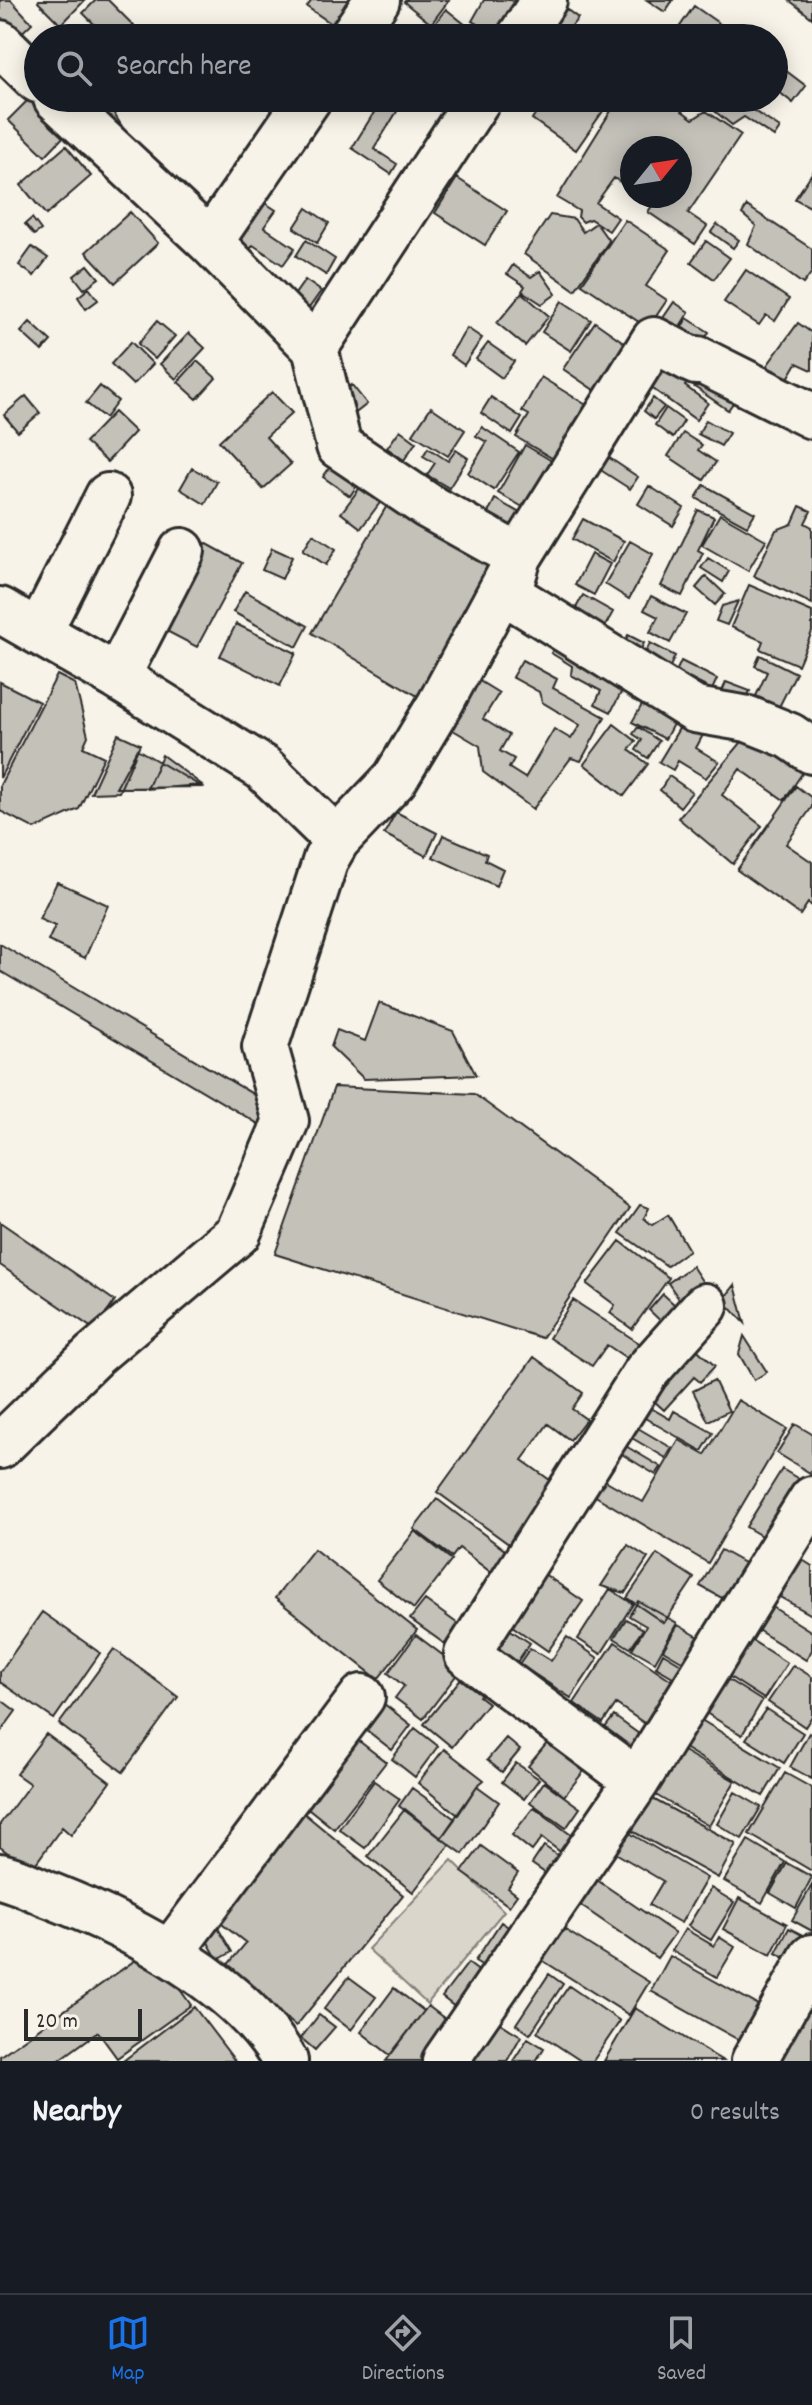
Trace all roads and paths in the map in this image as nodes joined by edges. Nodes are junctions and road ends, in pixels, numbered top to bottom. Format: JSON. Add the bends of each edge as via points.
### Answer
{"nodes":[{"id":1,"x":377,"y":0,"type":"edge"},
{"id":2,"x":544,"y":0,"type":"edge"},
{"id":3,"x":361,"y":24,"type":"edge"},
{"id":4,"x":528,"y":24,"type":"edge"},
{"id":5,"x":0,"y":43,"type":"edge"},
{"id":6,"x":24,"y":66,"type":"edge"},
{"id":7,"x":71,"y":112,"type":"edge"},
{"id":8,"x":299,"y":112,"type":"edge"},
{"id":9,"x":470,"y":112,"type":"edge"},
{"id":10,"x":210,"y":242,"type":"junction"},
{"id":11,"x":315,"y":348,"type":"junction"},
{"id":12,"x":812,"y":416,"type":"edge"},
{"id":13,"x":108,"y":496,"type":"dead end"},
{"id":14,"x":182,"y":551,"type":"dead end"},
{"id":15,"x":519,"y":557,"type":"junction"},
{"id":16,"x":0,"y":610,"type":"edge"},
{"id":17,"x":39,"y":632,"type":"junction"},
{"id":18,"x":117,"y":677,"type":"junction"},
{"id":19,"x":812,"y":751,"type":"edge"},
{"id":20,"x":337,"y":840,"type":"junction"},
{"id":21,"x":705,"y":1306,"type":"dead end"},
{"id":22,"x":0,"y":1446,"type":"edge"},
{"id":23,"x":812,"y":1499,"type":"edge"},
{"id":24,"x":362,"y":1697,"type":"dead end"},
{"id":25,"x":637,"y":1781,"type":"junction"},
{"id":26,"x":9,"y":1889,"type":"edge"},
{"id":27,"x":170,"y":1953,"type":"junction"},
{"id":28,"x":812,"y":1957,"type":"edge"},
{"id":29,"x":285,"y":2061,"type":"edge"},
{"id":30,"x":445,"y":2061,"type":"edge"},
{"id":31,"x":754,"y":2061,"type":"edge"}],
"edges":[{"from":1,"to":3,"type":"street"},
{"from":2,"to":4,"type":"street"},
{"from":5,"to":6,"type":"street"},
{"from":7,"to":10,"type":"street"},
{"from":8,"to":10,"type":"street"},
{"from":9,"to":11,"type":"street"},
{"from":10,"to":11,"type":"street"},
{"from":11,"to":15,"type":"street","via":[[339,446],[428,506]]},
{"from":12,"to":15,"type":"street","via":[[654,340]]},
{"from":13,"to":17,"type":"street"},
{"from":14,"to":18,"type":"street"},
{"from":15,"to":19,"type":"street","via":[[508,594],[695,710],[748,719]]},
{"from":15,"to":20,"type":"street","via":[[395,779]]},
{"from":16,"to":17,"type":"street"},
{"from":17,"to":18,"type":"street"},
{"from":18,"to":20,"type":"street","via":[[263,768]]},
{"from":20,"to":22,"type":"street","via":[[326,859],[265,1047],[286,1121],[238,1233],[94,1355]]},
{"from":21,"to":25,"type":"street","via":[[646,1372],[467,1654]]},
{"from":23,"to":25,"type":"street"},
{"from":24,"to":27,"type":"street"},
{"from":25,"to":30,"type":"street"},
{"from":26,"to":27,"type":"street","via":[[91,1911]]},
{"from":27,"to":29,"type":"street","via":[[236,2002]]},
{"from":28,"to":31,"type":"street"}]}
